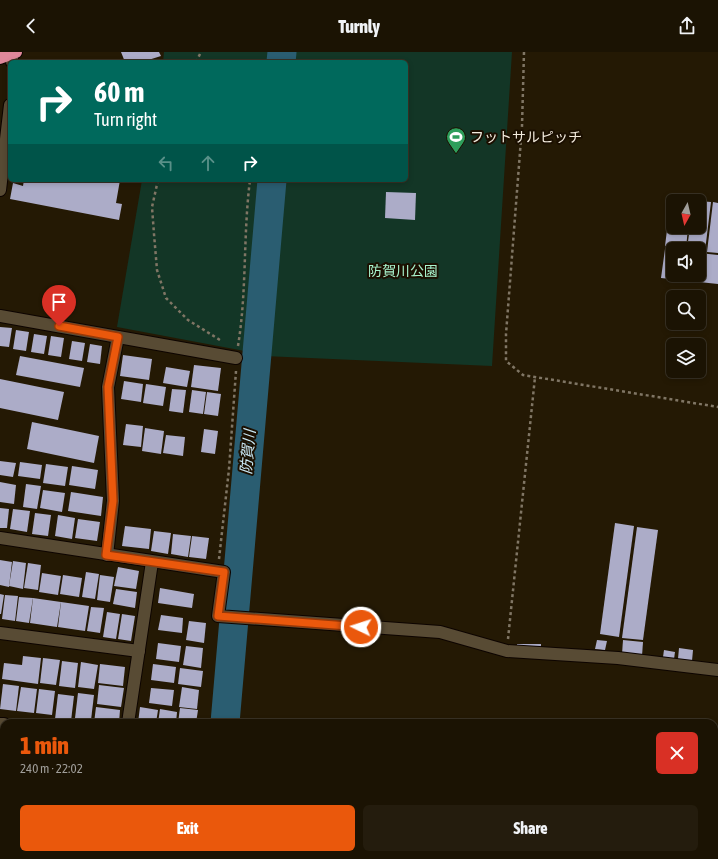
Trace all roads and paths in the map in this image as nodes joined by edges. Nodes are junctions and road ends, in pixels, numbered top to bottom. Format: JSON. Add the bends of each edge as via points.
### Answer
{"nodes":[{"id":1,"x":524,"y":52,"type":"edge"},
{"id":2,"x":10,"y":54,"type":"edge"},
{"id":3,"x":0,"y":58,"type":"edge"},
{"id":4,"x":8,"y":122,"type":"edge"},
{"id":5,"x":158,"y":182,"type":"edge"},
{"id":6,"x":250,"y":182,"type":"edge"},
{"id":7,"x":0,"y":190,"type":"edge"},
{"id":8,"x":0,"y":316,"type":"edge"},
{"id":9,"x":118,"y":337,"type":"junction"},
{"id":10,"x":223,"y":342,"type":"dead end"},
{"id":11,"x":235,"y":353,"type":"junction"},
{"id":12,"x":535,"y":377,"type":"junction"},
{"id":13,"x":718,"y":407,"type":"edge"},
{"id":14,"x":0,"y":538,"type":"edge"},
{"id":15,"x":106,"y":555,"type":"junction"},
{"id":16,"x":152,"y":562,"type":"junction"},
{"id":17,"x":218,"y":571,"type":"junction"},
{"id":18,"x":0,"y":633,"type":"edge"},
{"id":19,"x":139,"y":651,"type":"junction"},
{"id":20,"x":507,"y":651,"type":"junction"},
{"id":21,"x":718,"y":670,"type":"edge"},
{"id":22,"x":129,"y":719,"type":"edge"}],
"edges":[{"from":1,"to":12,"type":"path","via":[[522,126],[506,361],[523,375]]},
{"from":2,"to":3,"type":"highway"},
{"from":4,"to":7,"type":"street"},
{"from":5,"to":10,"type":"path","via":[[152,207],[157,270],[166,298],[188,320]]},
{"from":6,"to":11,"type":"path","via":[[246,206],[243,315],[238,350]]},
{"from":8,"to":9,"type":"street"},
{"from":9,"to":11,"type":"street"},
{"from":9,"to":15,"type":"street","via":[[108,387],[113,501]]},
{"from":11,"to":17,"type":"path","via":[[229,469]]},
{"from":12,"to":13,"type":"path"},
{"from":12,"to":20,"type":"path"},
{"from":14,"to":15,"type":"street"},
{"from":15,"to":16,"type":"street"},
{"from":16,"to":17,"type":"street"},
{"from":16,"to":19,"type":"street"},
{"from":17,"to":20,"type":"street","via":[[224,572],[218,616],[440,632]]},
{"from":18,"to":19,"type":"street"},
{"from":19,"to":22,"type":"street"},
{"from":20,"to":21,"type":"street","via":[[618,658]]}]}
